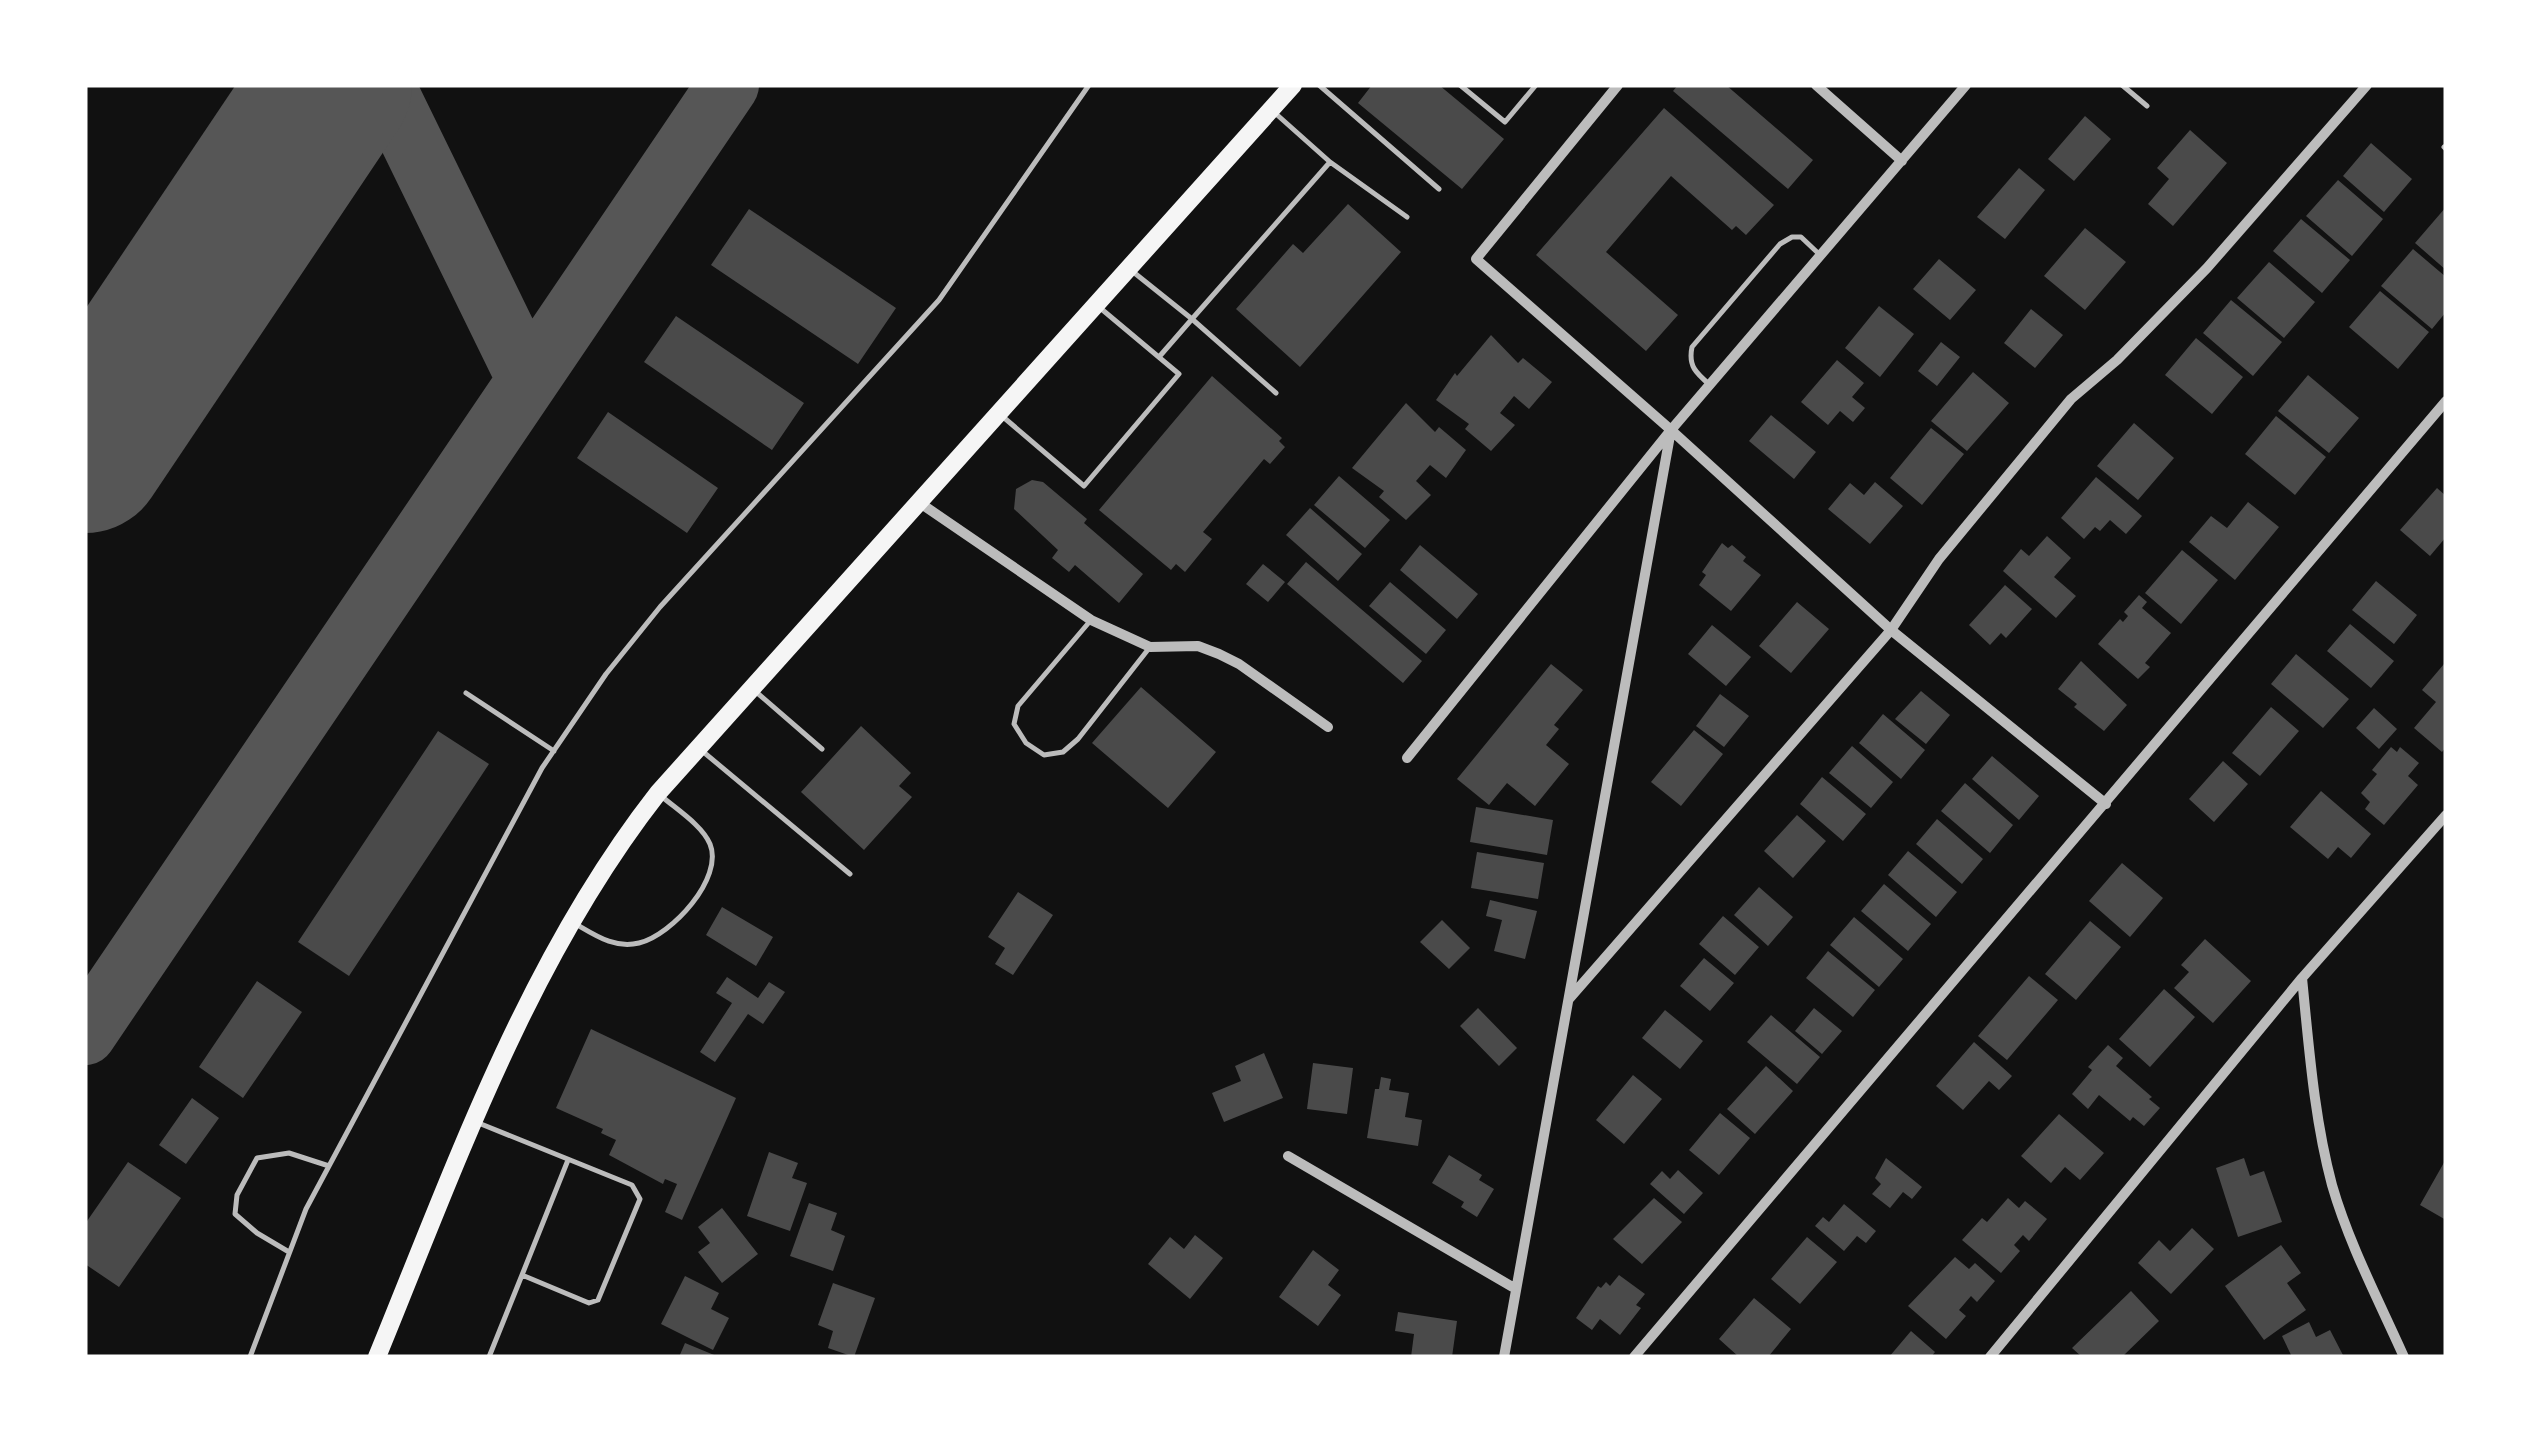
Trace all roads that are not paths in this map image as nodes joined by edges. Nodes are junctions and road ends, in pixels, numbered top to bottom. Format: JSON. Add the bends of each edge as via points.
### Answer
{"nodes":[{"id":1,"x":1089,"y":85,"type":"edge"},
{"id":2,"x":1292,"y":85,"type":"edge"},
{"id":3,"x":1319,"y":85,"type":"edge"},
{"id":4,"x":1460,"y":85,"type":"edge"},
{"id":5,"x":1536,"y":85,"type":"edge"},
{"id":6,"x":1618,"y":85,"type":"edge"},
{"id":7,"x":1816,"y":85,"type":"edge"},
{"id":8,"x":1966,"y":85,"type":"edge"},
{"id":9,"x":2122,"y":85,"type":"edge"},
{"id":10,"x":2367,"y":85,"type":"edge"},
{"id":11,"x":2147,"y":106,"type":"dead end"},
{"id":12,"x":1272,"y":112,"type":"junction"},
{"id":13,"x":1902,"y":161,"type":"junction"},
{"id":14,"x":1330,"y":162,"type":"junction"},
{"id":15,"x":1439,"y":189,"type":"dead end"},
{"id":16,"x":1407,"y":217,"type":"dead end"},
{"id":17,"x":1821,"y":256,"type":"junction"},
{"id":18,"x":1130,"y":270,"type":"junction"},
{"id":19,"x":1098,"y":305,"type":"junction"},
{"id":20,"x":1192,"y":318,"type":"junction"},
{"id":21,"x":1159,"y":357,"type":"junction"},
{"id":22,"x":1710,"y":385,"type":"junction"},
{"id":23,"x":1276,"y":393,"type":"dead end"},
{"id":24,"x":2446,"y":401,"type":"edge"},
{"id":25,"x":999,"y":414,"type":"junction"},
{"id":26,"x":1671,"y":430,"type":"junction"},
{"id":27,"x":920,"y":503,"type":"junction"},
{"id":28,"x":1090,"y":620,"type":"junction"},
{"id":29,"x":1891,"y":630,"type":"junction"},
{"id":30,"x":1150,"y":647,"type":"junction"},
{"id":31,"x":752,"y":688,"type":"junction"},
{"id":32,"x":466,"y":694,"type":"dead end"},
{"id":33,"x":1328,"y":727,"type":"dead end"},
{"id":34,"x":698,"y":748,"type":"junction"},
{"id":35,"x":822,"y":749,"type":"dead end"},
{"id":36,"x":554,"y":751,"type":"junction"},
{"id":37,"x":1408,"y":758,"type":"dead end"},
{"id":38,"x":658,"y":793,"type":"junction"},
{"id":39,"x":2106,"y":804,"type":"junction"},
{"id":40,"x":2446,"y":815,"type":"edge"},
{"id":41,"x":850,"y":874,"type":"dead end"},
{"id":42,"x":572,"y":922,"type":"junction"},
{"id":43,"x":2302,"y":978,"type":"junction"},
{"id":44,"x":1569,"y":999,"type":"junction"},
{"id":45,"x":473,"y":1121,"type":"junction"},
{"id":46,"x":1288,"y":1156,"type":"dead end"},
{"id":47,"x":568,"y":1160,"type":"junction"},
{"id":48,"x":328,"y":1166,"type":"junction"},
{"id":49,"x":290,"y":1252,"type":"junction"},
{"id":50,"x":522,"y":1276,"type":"junction"},
{"id":51,"x":1516,"y":1289,"type":"junction"},
{"id":52,"x":1997,"y":1355,"type":"edge"},
{"id":53,"x":250,"y":1357,"type":"edge"},
{"id":54,"x":377,"y":1357,"type":"edge"},
{"id":55,"x":488,"y":1357,"type":"edge"},
{"id":56,"x":1504,"y":1357,"type":"edge"},
{"id":57,"x":1634,"y":1357,"type":"edge"},
{"id":58,"x":2404,"y":1357,"type":"edge"}],
"edges":[{"from":1,"to":36,"type":"lane","via":[[939,300],[660,607]]},
{"from":2,"to":12,"type":"main road"},
{"from":3,"to":15,"type":"lane"},
{"from":4,"to":5,"type":"lane","via":[[1505,122]]},
{"from":6,"to":26,"type":"street","via":[[1476,259]]},
{"from":7,"to":13,"type":"street"},
{"from":8,"to":13,"type":"street"},
{"from":9,"to":11,"type":"lane"},
{"from":10,"to":29,"type":"street","via":[[2167,310],[2071,399],[1939,559]]},
{"from":12,"to":14,"type":"lane"},
{"from":12,"to":18,"type":"main road"},
{"from":13,"to":17,"type":"street"},
{"from":14,"to":16,"type":"lane"},
{"from":14,"to":20,"type":"lane"},
{"from":17,"to":22,"type":"street"},
{"from":17,"to":22,"type":"lane","via":[[1801,237],[1780,244],[1692,347],[1689,360]]},
{"from":18,"to":19,"type":"main road"},
{"from":18,"to":20,"type":"lane"},
{"from":19,"to":21,"type":"lane"},
{"from":19,"to":25,"type":"main road"},
{"from":20,"to":21,"type":"lane"},
{"from":20,"to":23,"type":"lane"},
{"from":21,"to":25,"type":"lane","via":[[1179,374],[1084,486]]},
{"from":22,"to":26,"type":"street"},
{"from":24,"to":39,"type":"street"},
{"from":25,"to":27,"type":"main road"},
{"from":26,"to":29,"type":"street"},
{"from":26,"to":37,"type":"street"},
{"from":26,"to":44,"type":"street"},
{"from":27,"to":28,"type":"street"},
{"from":27,"to":31,"type":"main road"},
{"from":28,"to":30,"type":"street"},
{"from":28,"to":30,"type":"lane","via":[[1018,706],[1014,724],[1026,744],[1044,755],[1078,740]]},
{"from":29,"to":39,"type":"street"},
{"from":29,"to":44,"type":"street"},
{"from":30,"to":33,"type":"street","via":[[1198,646],[1219,654]]},
{"from":31,"to":34,"type":"main road"},
{"from":31,"to":35,"type":"lane"},
{"from":32,"to":36,"type":"lane"},
{"from":34,"to":38,"type":"main road"},
{"from":34,"to":41,"type":"lane"},
{"from":36,"to":48,"type":"lane"},
{"from":38,"to":42,"type":"main road"},
{"from":38,"to":42,"type":"lane","via":[[710,841],[714,861],[682,917],[638,944],[612,944]]},
{"from":39,"to":57,"type":"street"},
{"from":40,"to":43,"type":"street"},
{"from":42,"to":45,"type":"main road"},
{"from":43,"to":52,"type":"street"},
{"from":43,"to":58,"type":"street","via":[[2316,1108],[2333,1187]]},
{"from":44,"to":51,"type":"street"},
{"from":45,"to":47,"type":"lane"},
{"from":45,"to":54,"type":"main road"},
{"from":46,"to":51,"type":"street"},
{"from":47,"to":50,"type":"lane"},
{"from":47,"to":50,"type":"lane","via":[[632,1185],[639,1194],[603,1295],[589,1303]]},
{"from":48,"to":49,"type":"lane"},
{"from":48,"to":49,"type":"lane","via":[[289,1153],[257,1158],[236,1194],[236,1214]]},
{"from":49,"to":53,"type":"lane"},
{"from":50,"to":55,"type":"lane"},
{"from":51,"to":56,"type":"street"}]}
